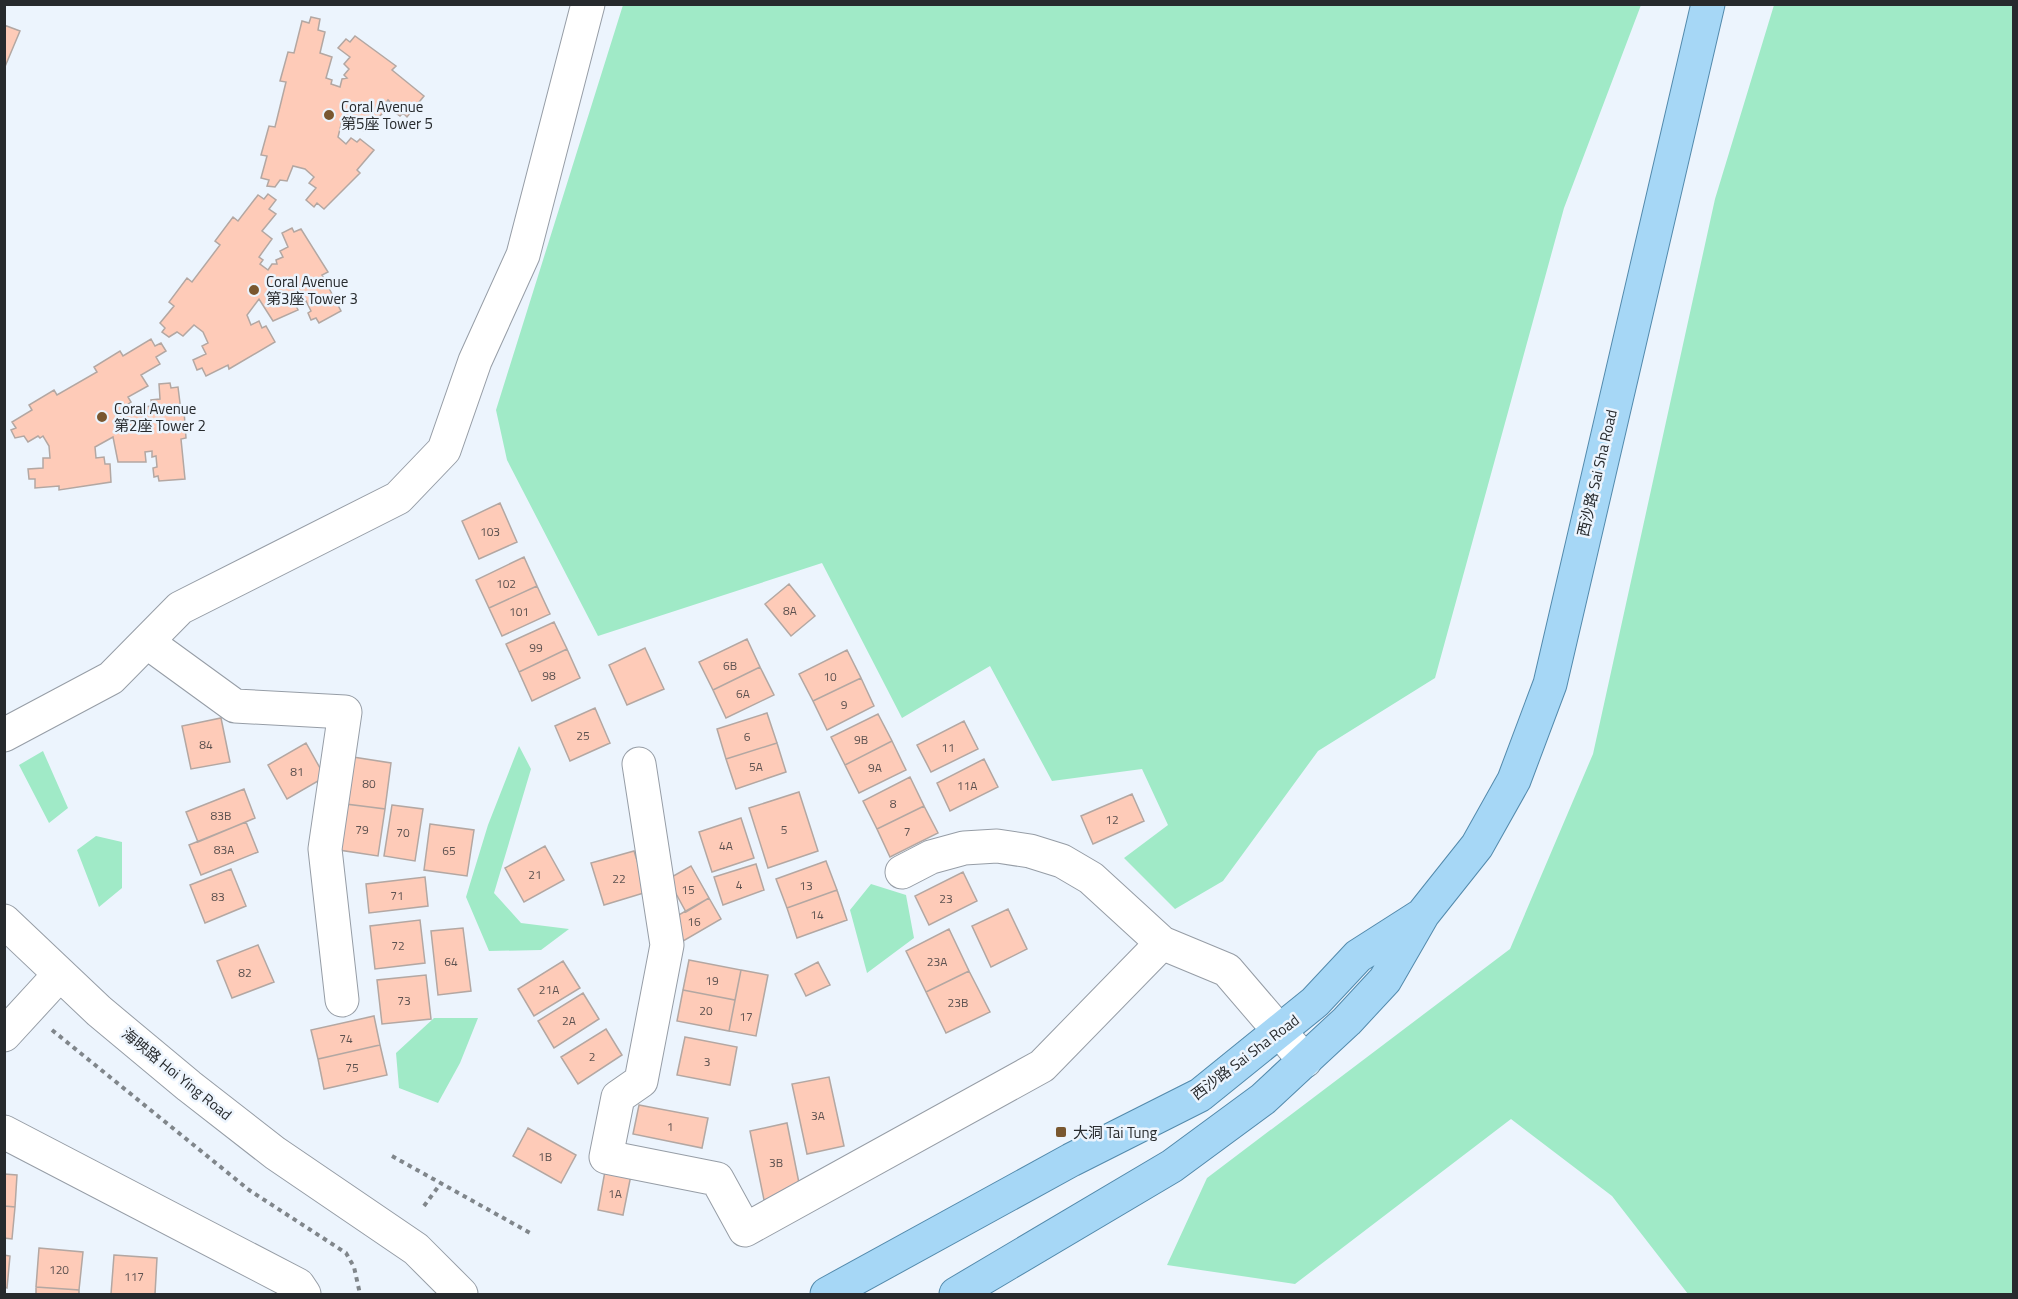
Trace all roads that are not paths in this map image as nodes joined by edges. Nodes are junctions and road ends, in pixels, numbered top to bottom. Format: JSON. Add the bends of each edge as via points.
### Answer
{"nodes":[{"id":1,"x":588,"y":4,"type":"edge"},
{"id":2,"x":1708,"y":4,"type":"edge"},
{"id":3,"x":147,"y":642,"type":"junction"},
{"id":4,"x":4,"y":735,"type":"edge"},
{"id":5,"x":639,"y":764,"type":"dead end"},
{"id":6,"x":902,"y":872,"type":"dead end"},
{"id":7,"x":1423,"y":914,"type":"junction"},
{"id":8,"x":4,"y":921,"type":"edge"},
{"id":9,"x":1162,"y":943,"type":"junction"},
{"id":10,"x":60,"y":974,"type":"junction"},
{"id":11,"x":342,"y":1000,"type":"dead end"},
{"id":12,"x":16,"y":1022,"type":"edge"},
{"id":13,"x":1281,"y":1032,"type":"junction"},
{"id":14,"x":1305,"y":1061,"type":"junction"},
{"id":15,"x":4,"y":1132,"type":"edge"},
{"id":16,"x":362,"y":1213,"type":"junction"},
{"id":17,"x":304,"y":1294,"type":"edge"},
{"id":18,"x":430,"y":1294,"type":"edge"},
{"id":19,"x":461,"y":1294,"type":"edge"},
{"id":20,"x":827,"y":1294,"type":"edge"},
{"id":21,"x":956,"y":1294,"type":"edge"}],
"edges":[{"from":1,"to":3,"type":"street","via":[[523,255],[475,361],[444,450],[398,498],[180,608]]},
{"from":2,"to":7,"type":"main road","name":"西沙路 Sai Sha Road","via":[[1550,684],[1514,780],[1477,846]]},
{"from":3,"to":4,"type":"street","via":[[111,678]]},
{"from":3,"to":11,"type":"street","via":[[236,706],[345,712],[325,849]]},
{"from":5,"to":9,"type":"street","via":[[667,945],[641,1081],[618,1097],[606,1157],[717,1179],[746,1230],[1042,1066]]},
{"from":6,"to":9,"type":"street","via":[[931,857],[964,848],[997,846],[1030,851],[1062,861],[1091,878]]},
{"from":7,"to":13,"type":"main road","name":"西沙路 Sai Sha Road","via":[[1358,956]]},
{"from":7,"to":14,"type":"main road","name":"西沙路 Sai Sha Road","via":[[1385,980]]},
{"from":8,"to":10,"type":"street","name":"海映路 Hoi Ying Road"},
{"from":9,"to":13,"type":"street","via":[[1227,970]]},
{"from":10,"to":12,"type":"street"},
{"from":10,"to":16,"type":"street","name":"海映路 Hoi Ying Road","via":[[189,1086],[275,1153]]},
{"from":13,"to":14,"type":"street"},
{"from":13,"to":20,"type":"main road","name":"西沙路 Sai Sha Road","via":[[1200,1095],[1071,1160]]},
{"from":14,"to":21,"type":"main road","name":"西沙路 Sai Sha Road","via":[[1263,1099],[1172,1166]]},
{"from":15,"to":17,"type":"street","via":[[298,1285]]},
{"from":16,"to":18,"type":"street","name":"海映路 Hoi Ying Road","via":[[392,1242]]},
{"from":16,"to":19,"type":"street","name":"海映路 Hoi Ying Road","via":[[416,1249]]}]}
